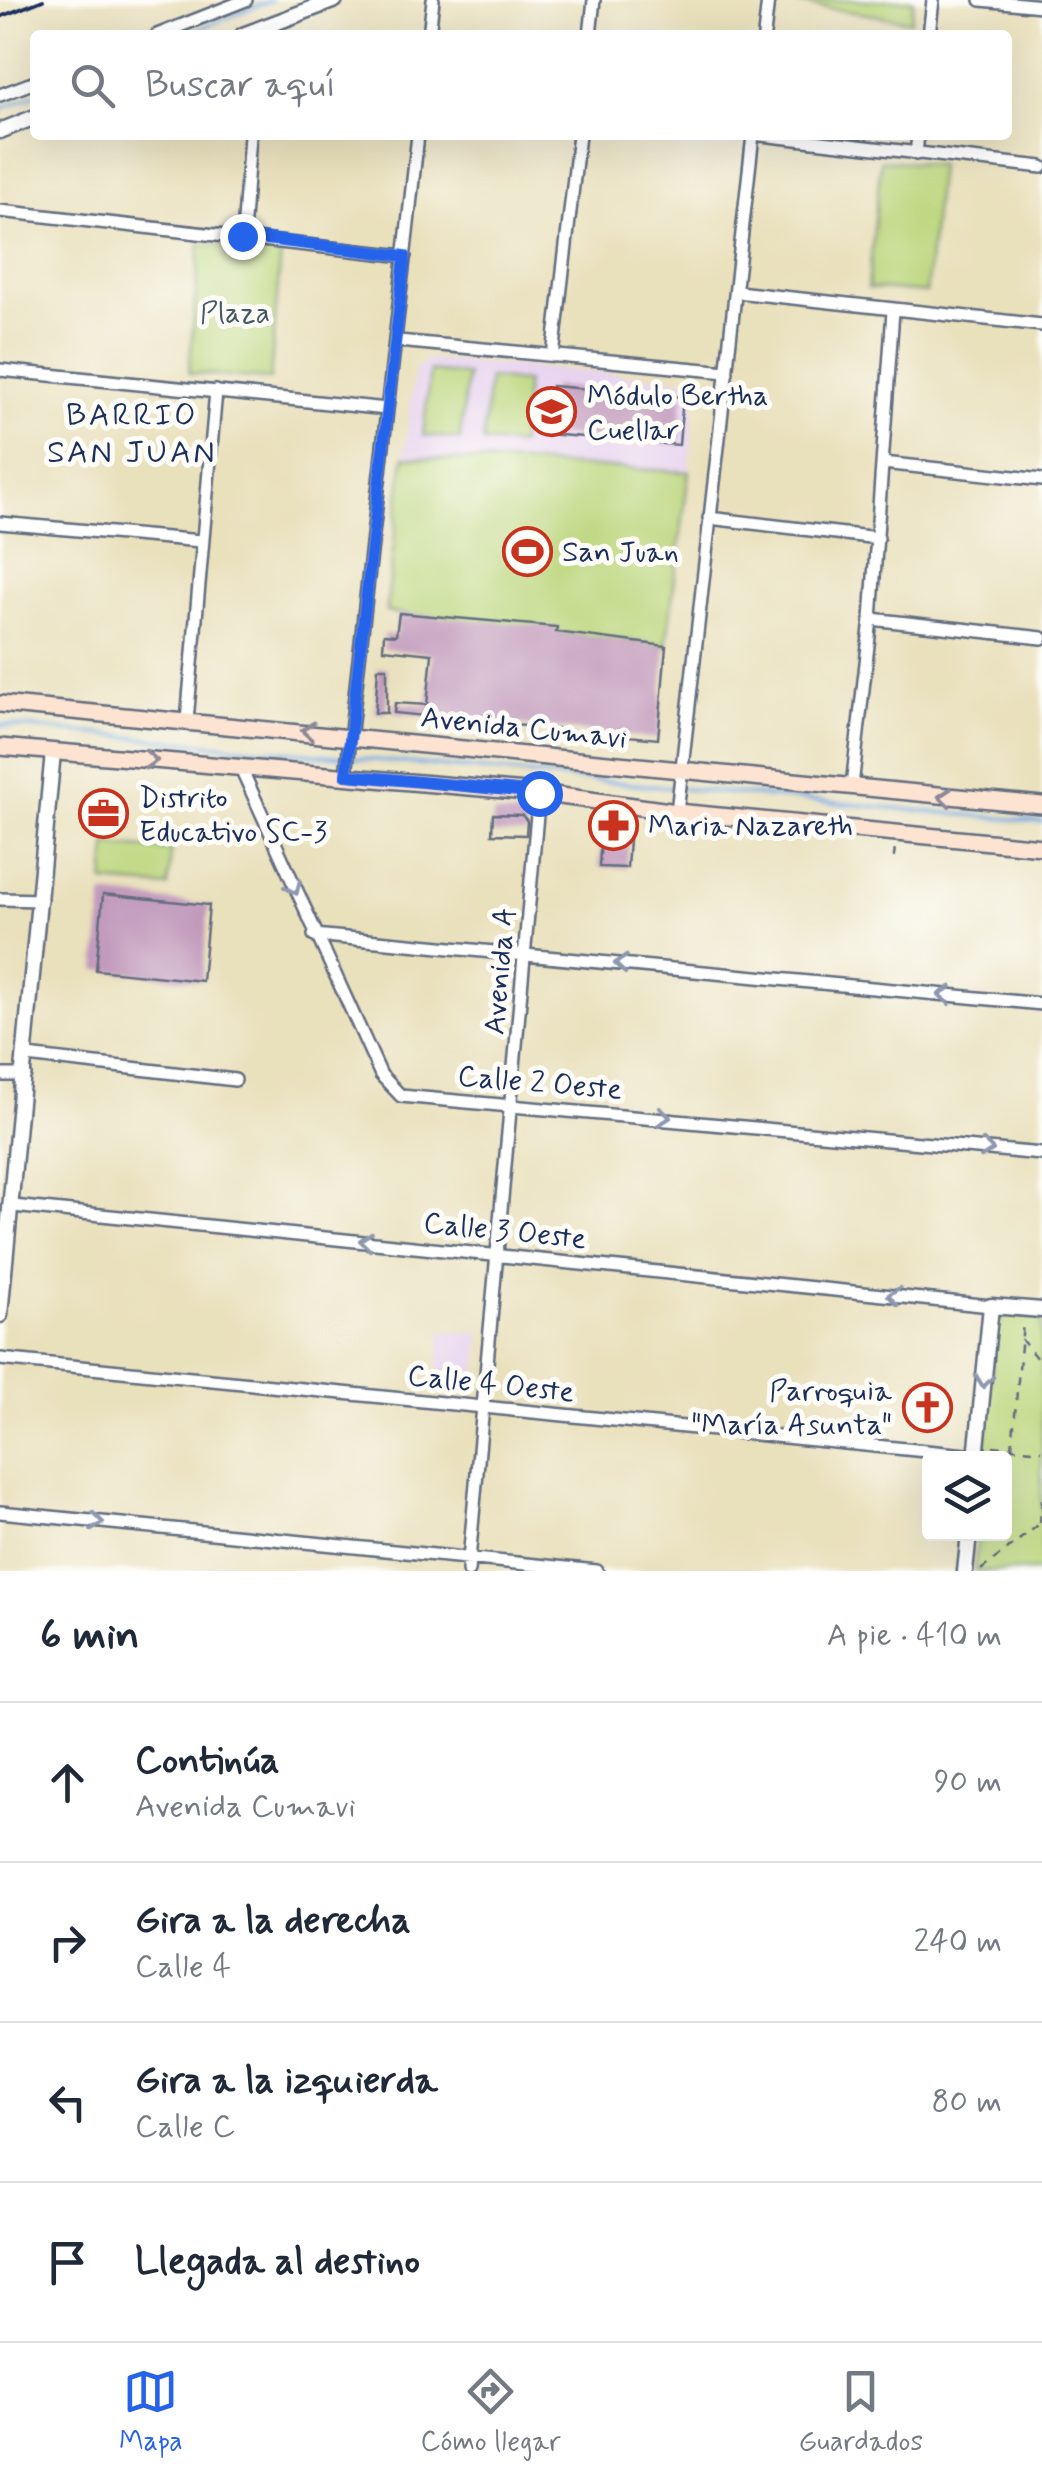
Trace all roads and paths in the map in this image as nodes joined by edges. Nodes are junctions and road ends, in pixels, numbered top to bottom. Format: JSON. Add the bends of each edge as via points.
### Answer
{"nodes":[{"id":1,"x":246,"y":0,"type":"edge"},
{"id":2,"x":335,"y":0,"type":"edge"},
{"id":3,"x":432,"y":0,"type":"edge"},
{"id":4,"x":594,"y":0,"type":"edge"},
{"id":5,"x":768,"y":0,"type":"edge"},
{"id":6,"x":933,"y":0,"type":"edge"},
{"id":7,"x":981,"y":0,"type":"edge"},
{"id":8,"x":1042,"y":6,"type":"edge"},
{"id":9,"x":170,"y":30,"type":"edge"},
{"id":10,"x":260,"y":30,"type":"edge"},
{"id":11,"x":429,"y":30,"type":"edge"},
{"id":12,"x":591,"y":30,"type":"edge"},
{"id":13,"x":765,"y":30,"type":"edge"},
{"id":14,"x":930,"y":30,"type":"edge"},
{"id":15,"x":30,"y":84,"type":"edge"},
{"id":16,"x":0,"y":95,"type":"edge"},
{"id":17,"x":30,"y":119,"type":"edge"},
{"id":18,"x":0,"y":131,"type":"edge"},
{"id":19,"x":250,"y":140,"type":"edge"},
{"id":20,"x":417,"y":140,"type":"edge"},
{"id":21,"x":578,"y":140,"type":"edge"},
{"id":22,"x":752,"y":140,"type":"edge"},
{"id":23,"x":802,"y":140,"type":"edge"},
{"id":24,"x":917,"y":140,"type":"edge"},
{"id":25,"x":916,"y":154,"type":"junction"},
{"id":26,"x":1042,"y":167,"type":"edge"},
{"id":27,"x":0,"y":211,"type":"edge"},
{"id":28,"x":242,"y":236,"type":"junction"},
{"id":29,"x":405,"y":256,"type":"junction"},
{"id":30,"x":737,"y":292,"type":"junction"},
{"id":31,"x":894,"y":311,"type":"junction"},
{"id":32,"x":1042,"y":326,"type":"edge"},
{"id":33,"x":398,"y":341,"type":"junction"},
{"id":34,"x":554,"y":356,"type":"junction"},
{"id":35,"x":0,"y":370,"type":"edge"},
{"id":36,"x":727,"y":372,"type":"junction"},
{"id":37,"x":216,"y":392,"type":"junction"},
{"id":38,"x":387,"y":409,"type":"junction"},
{"id":39,"x":883,"y":462,"type":"junction"},
{"id":40,"x":1042,"y":480,"type":"edge"},
{"id":41,"x":709,"y":518,"type":"junction"},
{"id":42,"x":0,"y":523,"type":"edge"},
{"id":43,"x":878,"y":538,"type":"junction"},
{"id":44,"x":201,"y":541,"type":"junction"},
{"id":45,"x":871,"y":619,"type":"junction"},
{"id":46,"x":1042,"y":638,"type":"edge"},
{"id":47,"x":0,"y":704,"type":"edge"},
{"id":48,"x":187,"y":721,"type":"junction"},
{"id":49,"x":348,"y":741,"type":"junction"},
{"id":50,"x":0,"y":748,"type":"edge"},
{"id":51,"x":53,"y":752,"type":"junction"},
{"id":52,"x":240,"y":766,"type":"junction"},
{"id":53,"x":346,"y":769,"type":"junction"},
{"id":54,"x":679,"y":776,"type":"junction"},
{"id":55,"x":852,"y":786,"type":"junction"},
{"id":56,"x":539,"y":793,"type":"junction"},
{"id":57,"x":1042,"y":806,"type":"edge"},
{"id":58,"x":678,"y":808,"type":"junction"},
{"id":59,"x":1042,"y":848,"type":"edge"},
{"id":60,"x":0,"y":900,"type":"edge"},
{"id":61,"x":41,"y":900,"type":"junction"},
{"id":62,"x":314,"y":935,"type":"junction"},
{"id":63,"x":526,"y":954,"type":"junction"},
{"id":64,"x":1042,"y":1004,"type":"edge"},
{"id":65,"x":26,"y":1056,"type":"junction"},
{"id":66,"x":0,"y":1074,"type":"edge"},
{"id":67,"x":25,"y":1075,"type":"junction"},
{"id":68,"x":235,"y":1080,"type":"dead end"},
{"id":69,"x":512,"y":1103,"type":"junction"},
{"id":70,"x":1042,"y":1154,"type":"edge"},
{"id":71,"x":13,"y":1206,"type":"junction"},
{"id":72,"x":498,"y":1255,"type":"junction"},
{"id":73,"x":3,"y":1262,"type":"edge"},
{"id":74,"x":991,"y":1306,"type":"junction"},
{"id":75,"x":1042,"y":1310,"type":"edge"},
{"id":76,"x":0,"y":1316,"type":"edge"},
{"id":77,"x":1009,"y":1320,"type":"dead end"},
{"id":78,"x":1021,"y":1338,"type":"junction"},
{"id":79,"x":0,"y":1359,"type":"edge"},
{"id":80,"x":1042,"y":1365,"type":"edge"},
{"id":81,"x":483,"y":1408,"type":"junction"},
{"id":82,"x":1012,"y":1448,"type":"junction"},
{"id":83,"x":981,"y":1451,"type":"edge"},
{"id":84,"x":987,"y":1451,"type":"edge"},
{"id":85,"x":1042,"y":1451,"type":"edge"},
{"id":86,"x":922,"y":1452,"type":"edge"},
{"id":87,"x":1042,"y":1500,"type":"edge"},
{"id":88,"x":0,"y":1512,"type":"edge"},
{"id":89,"x":1041,"y":1523,"type":"edge"},
{"id":90,"x":968,"y":1541,"type":"edge"},
{"id":91,"x":469,"y":1565,"type":"edge"},
{"id":92,"x":981,"y":1570,"type":"edge"},
{"id":93,"x":597,"y":1571,"type":"edge"},
{"id":94,"x":965,"y":1571,"type":"edge"}],
"edges":[{"from":1,"to":9,"type":"street"},
{"from":2,"to":10,"type":"street"},
{"from":3,"to":11,"type":"street"},
{"from":4,"to":12,"type":"street"},
{"from":5,"to":13,"type":"street"},
{"from":6,"to":14,"type":"street"},
{"from":7,"to":8,"type":"street"},
{"from":15,"to":16,"type":"street"},
{"from":17,"to":18,"type":"street"},
{"from":19,"to":28,"type":"street"},
{"from":20,"to":29,"type":"street"},
{"from":21,"to":34,"type":"street"},
{"from":22,"to":30,"type":"street"},
{"from":23,"to":25,"type":"street"},
{"from":24,"to":25,"type":"street"},
{"from":25,"to":26,"type":"street"},
{"from":27,"to":28,"type":"street"},
{"from":28,"to":29,"type":"street"},
{"from":29,"to":33,"type":"street"},
{"from":30,"to":31,"type":"street"},
{"from":30,"to":36,"type":"street"},
{"from":31,"to":32,"type":"street"},
{"from":31,"to":39,"type":"street"},
{"from":33,"to":34,"type":"street"},
{"from":33,"to":38,"type":"street"},
{"from":34,"to":36,"type":"street"},
{"from":35,"to":37,"type":"street"},
{"from":36,"to":41,"type":"street"},
{"from":37,"to":38,"type":"street"},
{"from":37,"to":44,"type":"street"},
{"from":38,"to":49,"type":"street"},
{"from":39,"to":40,"type":"street"},
{"from":39,"to":43,"type":"street"},
{"from":41,"to":43,"type":"street"},
{"from":41,"to":54,"type":"street"},
{"from":42,"to":44,"type":"street"},
{"from":43,"to":45,"type":"street"},
{"from":44,"to":48,"type":"street"},
{"from":45,"to":46,"type":"street"},
{"from":45,"to":55,"type":"street"},
{"from":47,"to":48,"type":"main road","name":"Avenida Cumavi"},
{"from":49,"to":48,"type":"main road","name":"Avenida Cumavi","one_way":true},
{"from":49,"to":53,"type":"street"},
{"from":49,"to":54,"type":"main road","name":"Avenida Cumavi"},
{"from":50,"to":51,"type":"main road"},
{"from":51,"to":52,"type":"main road","one_way":true},
{"from":51,"to":61,"type":"street"},
{"from":52,"to":53,"type":"main road"},
{"from":52,"to":62,"type":"street","name":"Calle 2 Oeste","one_way":true},
{"from":53,"to":56,"type":"main road"},
{"from":54,"to":55,"type":"main road","name":"Avenida Cumavi"},
{"from":54,"to":58,"type":"street"},
{"from":57,"to":55,"type":"main road","name":"Avenida Cumavi","one_way":true},
{"from":56,"to":58,"type":"main road"},
{"from":56,"to":63,"type":"street","name":"Avenida A"},
{"from":58,"to":59,"type":"main road"},
{"from":60,"to":61,"type":"street"},
{"from":61,"to":65,"type":"street"},
{"from":62,"to":63,"type":"street"},
{"from":62,"to":69,"type":"street","name":"Calle 2 Oeste","via":[[391,1090]]},
{"from":64,"to":63,"type":"street","one_way":true},
{"from":63,"to":69,"type":"street","name":"Avenida A"},
{"from":65,"to":67,"type":"street"},
{"from":65,"to":68,"type":"street"},
{"from":66,"to":67,"type":"street"},
{"from":67,"to":71,"type":"street"},
{"from":69,"to":70,"type":"street","name":"Calle 2 Oeste","one_way":true},
{"from":69,"to":72,"type":"street","name":"Avenida A"},
{"from":72,"to":71,"type":"street","name":"Calle 3 Oeste","one_way":true},
{"from":71,"to":73,"type":"street"},
{"from":74,"to":72,"type":"street","name":"Calle 3 Oeste","one_way":true},
{"from":72,"to":81,"type":"street","name":"Avenida A"},
{"from":73,"to":76,"type":"street"},
{"from":74,"to":75,"type":"street"},
{"from":74,"to":83,"type":"street","one_way":true},
{"from":77,"to":78,"type":"path","via":[[1023,1322]]},
{"from":78,"to":80,"type":"path"},
{"from":78,"to":82,"type":"path"},
{"from":79,"to":81,"type":"street","name":"Calle 4 Oeste"},
{"from":81,"to":86,"type":"street","name":"Calle 4 Oeste"},
{"from":81,"to":91,"type":"street","name":"Avenida A"},
{"from":82,"to":84,"type":"path"},
{"from":82,"to":85,"type":"path"},
{"from":87,"to":89,"type":"path"},
{"from":88,"to":91,"type":"street","one_way":true},
{"from":89,"to":92,"type":"path"},
{"from":90,"to":94,"type":"street"},
{"from":91,"to":93,"type":"street"}]}
